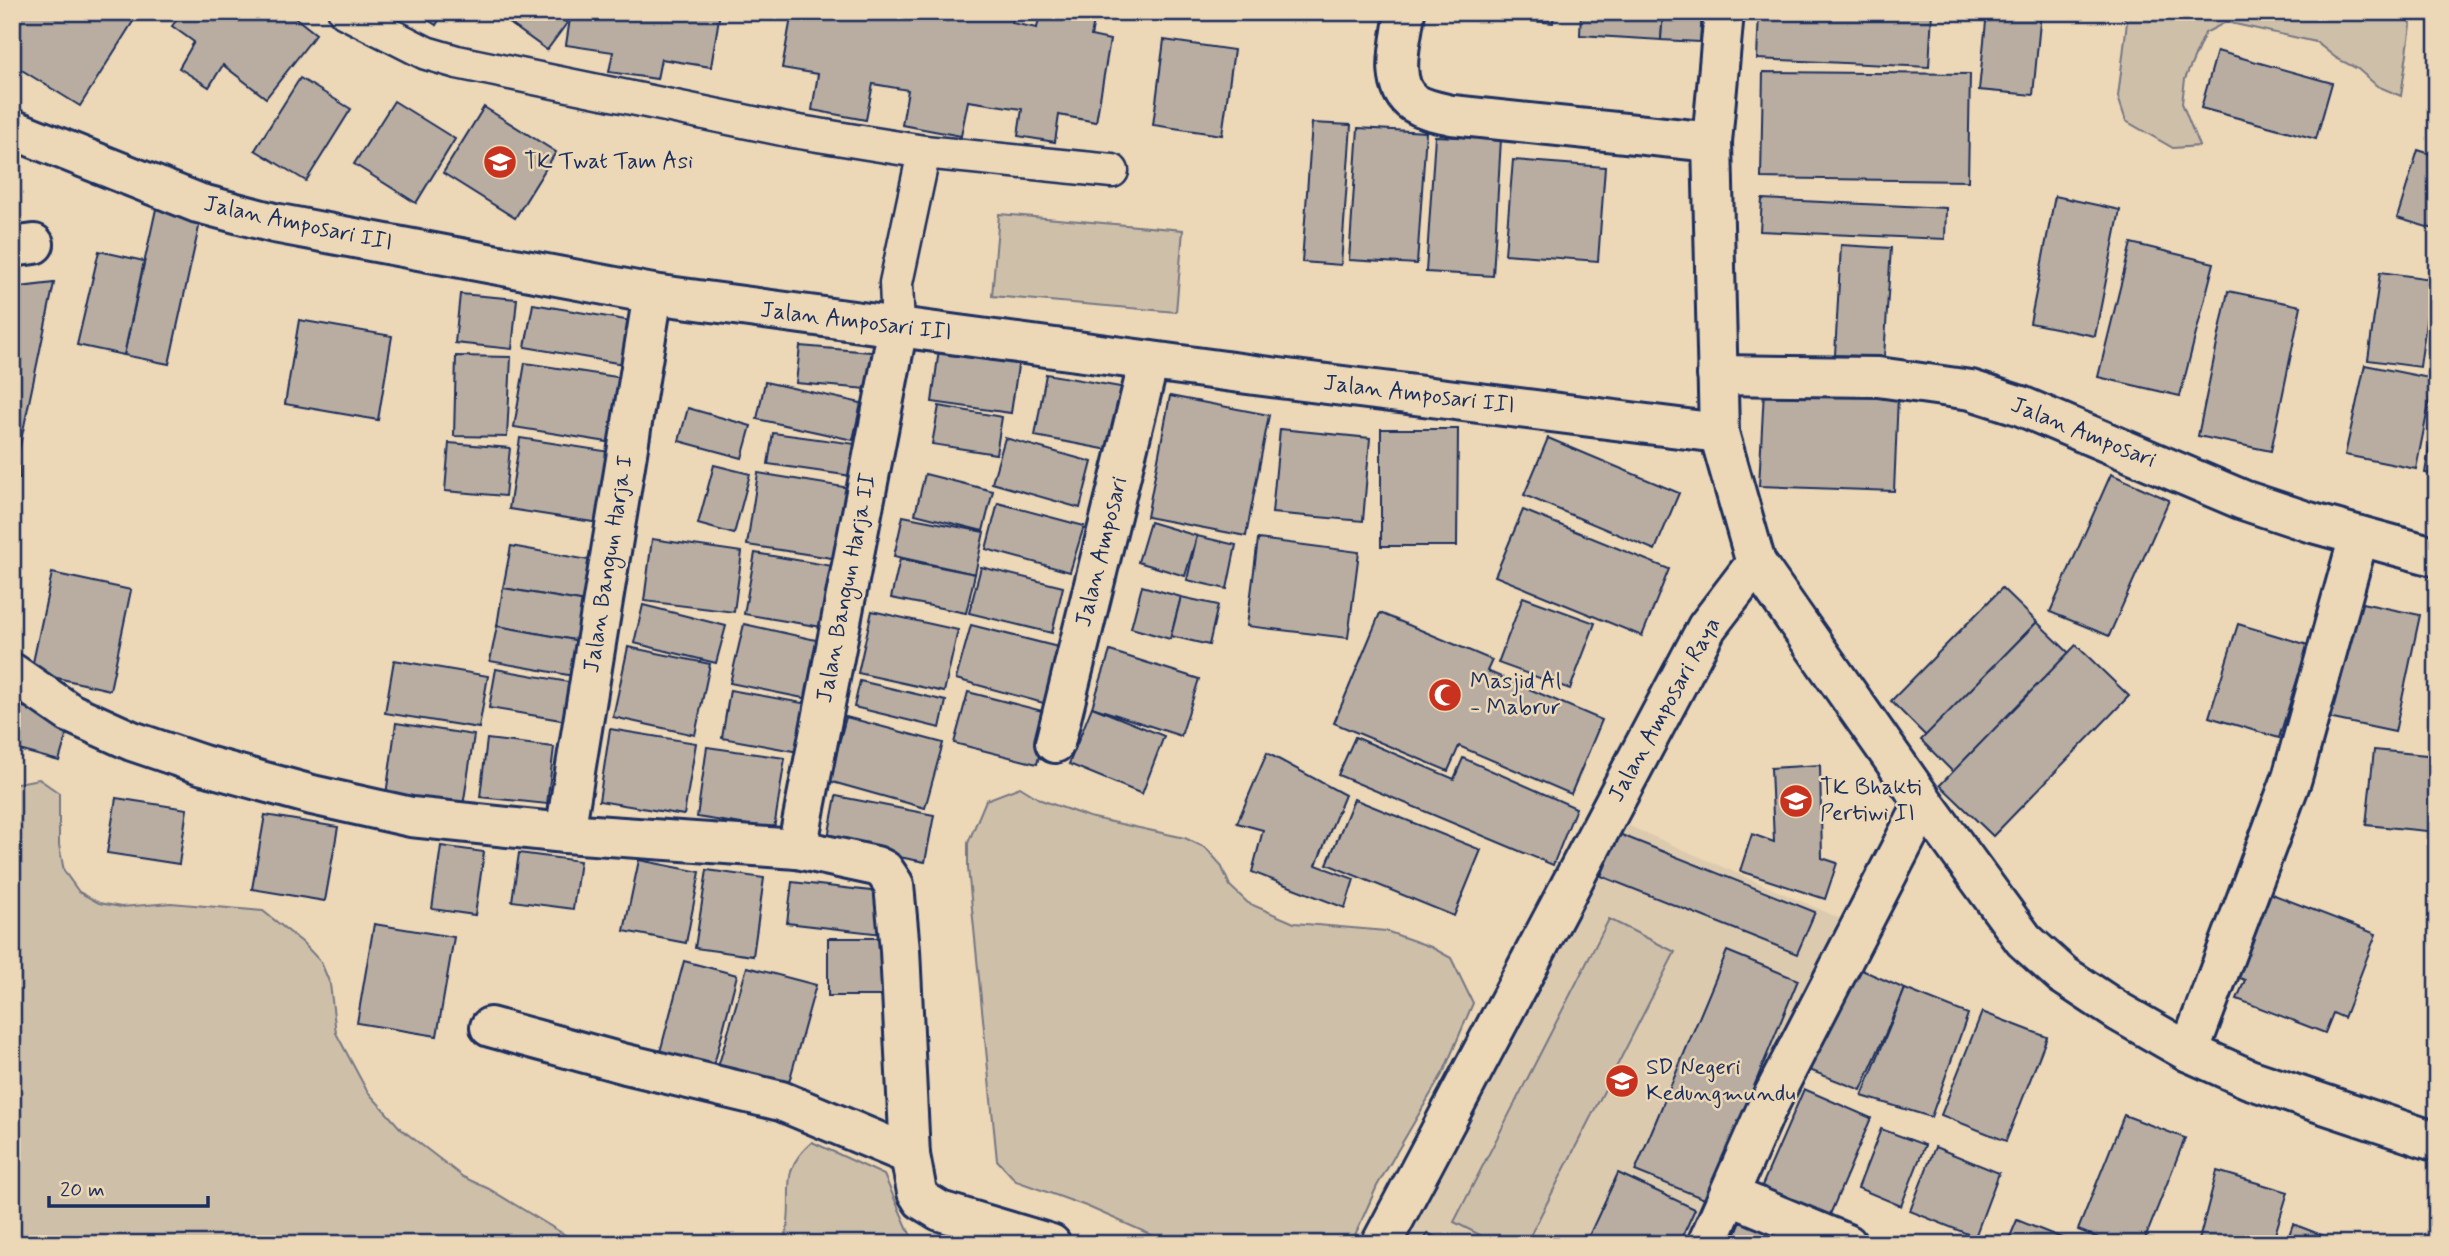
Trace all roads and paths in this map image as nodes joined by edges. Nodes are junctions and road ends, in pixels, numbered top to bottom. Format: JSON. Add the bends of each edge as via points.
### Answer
{"nodes":[{"id":1,"x":345,"y":12,"type":"edge"},
{"id":2,"x":1405,"y":12,"type":"edge"},
{"id":3,"x":1724,"y":12,"type":"edge"},
{"id":4,"x":12,"y":129,"type":"edge"},
{"id":5,"x":1712,"y":142,"type":"junction"},
{"id":6,"x":924,"y":152,"type":"junction"},
{"id":7,"x":1112,"y":171,"type":"dead end"},
{"id":8,"x":653,"y":294,"type":"junction"},
{"id":9,"x":898,"y":327,"type":"junction"},
{"id":10,"x":1149,"y":361,"type":"junction"},
{"id":11,"x":1717,"y":375,"type":"junction"},
{"id":12,"x":1719,"y":433,"type":"junction"},
{"id":13,"x":2359,"y":536,"type":"junction"},
{"id":14,"x":2437,"y":557,"type":"edge"},
{"id":15,"x":1756,"y":563,"type":"junction"},
{"id":16,"x":12,"y":673,"type":"edge"},
{"id":17,"x":1055,"y":743,"type":"dead end"},
{"id":18,"x":1924,"y":803,"type":"junction"},
{"id":19,"x":565,"y":833,"type":"junction"},
{"id":20,"x":797,"y":849,"type":"junction"},
{"id":21,"x":490,"y":1027,"type":"dead end"},
{"id":22,"x":2189,"y":1052,"type":"junction"},
{"id":23,"x":2437,"y":1142,"type":"edge"},
{"id":24,"x":911,"y":1155,"type":"junction"},
{"id":25,"x":1728,"y":1195,"type":"junction"},
{"id":26,"x":1051,"y":1244,"type":"edge"},
{"id":27,"x":1381,"y":1244,"type":"edge"},
{"id":28,"x":1707,"y":1244,"type":"edge"},
{"id":29,"x":1847,"y":1244,"type":"edge"}],
"edges":[{"from":1,"to":6,"type":"lane","via":[[405,44],[457,62],[788,130]]},
{"from":2,"to":5,"type":"street","via":[[1399,78],[1412,102],[1426,108],[1452,115]]},
{"from":3,"to":5,"type":"street"},
{"from":4,"to":8,"type":"street","name":"Jalan Amposari III","via":[[198,202],[274,223]]},
{"from":5,"to":11,"type":"street"},
{"from":6,"to":7,"type":"lane"},
{"from":6,"to":9,"type":"lane","via":[[896,284]]},
{"from":8,"to":9,"type":"street","name":"Jalan Amposari III"},
{"from":8,"to":19,"type":"street","name":"Jalan Bangun Harja I"},
{"from":9,"to":10,"type":"street","name":"Jalan Amposari III"},
{"from":9,"to":20,"type":"street","name":"Jalan Bangun Harja II"},
{"from":10,"to":12,"type":"street","name":"Jalan Amposari III"},
{"from":10,"to":17,"type":"street","name":"Jalan Amposari"},
{"from":11,"to":12,"type":"street"},
{"from":11,"to":13,"type":"street","name":"Jalan Amposari","via":[[1878,377],[1971,390],[2021,406],[2243,500]]},
{"from":12,"to":15,"type":"street"},
{"from":13,"to":14,"type":"street","name":"Jalan Amposari"},
{"from":13,"to":22,"type":"street","via":[[2292,778]]},
{"from":15,"to":18,"type":"street"},
{"from":15,"to":27,"type":"street","name":"Jalan Amposari Raya","via":[[1707,627]]},
{"from":16,"to":19,"type":"street","via":[[71,713],[132,741],[203,765],[411,817]]},
{"from":18,"to":22,"type":"street","via":[[2024,940],[2063,975]]},
{"from":18,"to":25,"type":"street","via":[[1766,1110]]},
{"from":19,"to":20,"type":"street"},
{"from":20,"to":24,"type":"street","via":[[876,866],[894,885]]},
{"from":21,"to":24,"type":"street","via":[[781,1101]]},
{"from":22,"to":23,"type":"street","via":[[2249,1079]]},
{"from":24,"to":26,"type":"street","via":[[918,1192],[929,1205]]},
{"from":25,"to":28,"type":"street"},
{"from":25,"to":29,"type":"street"}]}
